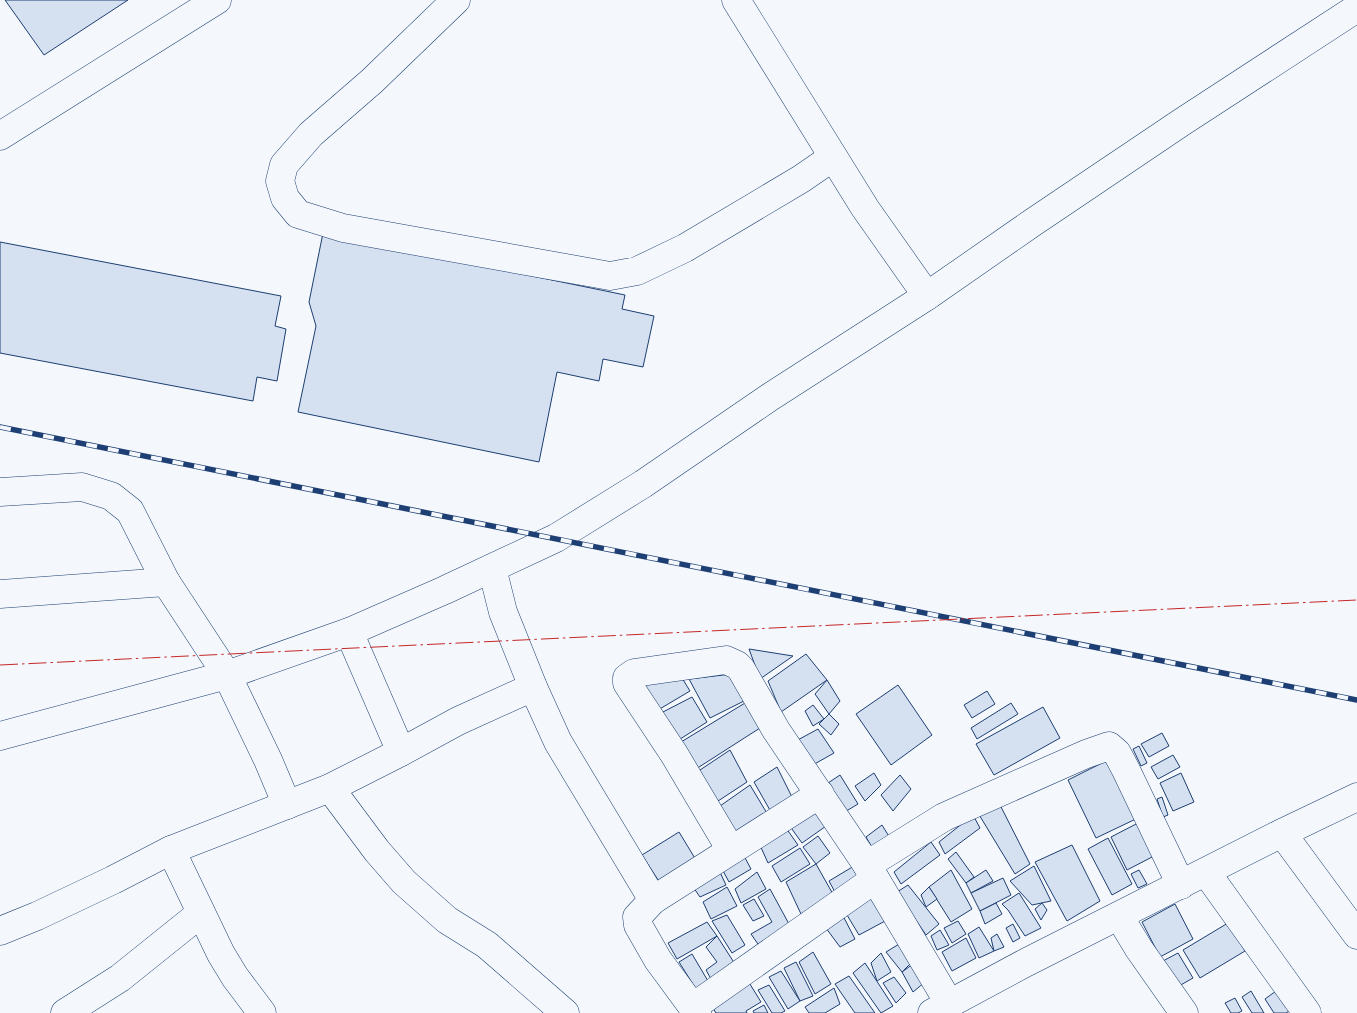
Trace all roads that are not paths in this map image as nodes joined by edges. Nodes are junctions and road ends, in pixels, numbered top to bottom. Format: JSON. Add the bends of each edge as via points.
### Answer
{"nodes":[{"id":1,"x":217,"y":0,"type":"edge"},
{"id":2,"x":456,"y":0,"type":"edge"},
{"id":3,"x":736,"y":0,"type":"edge"},
{"id":4,"x":1357,"y":8,"type":"edge"},
{"id":5,"x":0,"y":136,"type":"edge"},
{"id":6,"x":833,"y":156,"type":"junction"},
{"id":7,"x":927,"y":296,"type":"junction"},
{"id":8,"x":0,"y":492,"type":"edge"},
{"id":9,"x":492,"y":568,"type":"junction"},
{"id":10,"x":166,"y":582,"type":"junction"},
{"id":11,"x":0,"y":594,"type":"edge"},
{"id":12,"x":349,"y":632,"type":"junction"},
{"id":13,"x":227,"y":675,"type":"junction"},
{"id":14,"x":533,"y":686,"type":"junction"},
{"id":15,"x":0,"y":736,"type":"edge"},
{"id":16,"x":400,"y":752,"type":"junction"},
{"id":17,"x":330,"y":788,"type":"junction"},
{"id":18,"x":820,"y":794,"type":"junction"},
{"id":19,"x":1357,"y":797,"type":"edge"},
{"id":20,"x":287,"y":805,"type":"junction"},
{"id":21,"x":1282,"y":833,"type":"junction"},
{"id":22,"x":170,"y":850,"type":"junction"},
{"id":23,"x":731,"y":850,"type":"junction"},
{"id":24,"x":871,"y":872,"type":"junction"},
{"id":25,"x":1206,"y":872,"type":"junction"},
{"id":26,"x":1181,"y":885,"type":"junction"},
{"id":27,"x":653,"y":900,"type":"junction"},
{"id":28,"x":201,"y":913,"type":"junction"},
{"id":29,"x":1119,"y":916,"type":"junction"},
{"id":30,"x":0,"y":931,"type":"edge"},
{"id":31,"x":1357,"y":935,"type":"edge"},
{"id":32,"x":941,"y":1008,"type":"edge"},
{"id":33,"x":695,"y":1010,"type":"edge"},
{"id":34,"x":74,"y":1011,"type":"edge"},
{"id":35,"x":262,"y":1013,"type":"edge"},
{"id":36,"x":565,"y":1013,"type":"edge"},
{"id":37,"x":1184,"y":1013,"type":"edge"},
{"id":38,"x":1307,"y":1013,"type":"edge"}],
"edges":[{"from":1,"to":5,"type":"street"},
{"from":2,"to":6,"type":"street","via":[[372,81],[310,134],[284,165],[280,180],[285,198],[298,214],[343,228],[610,276],[637,271],[685,248],[801,179]]},
{"from":3,"to":6,"type":"street"},
{"from":4,"to":7,"type":"street","via":[[1032,222]]},
{"from":6,"to":7,"type":"street"},
{"from":7,"to":9,"type":"street","via":[[643,484],[556,538]]},
{"from":8,"to":10,"type":"street","via":[[82,487],[111,496],[130,512]]},
{"from":9,"to":12,"type":"street"},
{"from":9,"to":14,"type":"street","via":[[504,612]]},
{"from":10,"to":11,"type":"street"},
{"from":10,"to":13,"type":"street"},
{"from":12,"to":13,"type":"street"},
{"from":12,"to":16,"type":"street"},
{"from":13,"to":15,"type":"street"},
{"from":13,"to":20,"type":"street"},
{"from":14,"to":16,"type":"street"},
{"from":14,"to":27,"type":"street","via":[[558,742]]},
{"from":16,"to":17,"type":"street"},
{"from":17,"to":20,"type":"street"},
{"from":17,"to":36,"type":"street","via":[[377,851],[410,888],[447,920],[487,945]]},
{"from":18,"to":23,"type":"street"},
{"from":18,"to":23,"type":"street","via":[[776,730],[737,664],[726,660],[629,676],[627,683]]},
{"from":18,"to":24,"type":"street"},
{"from":19,"to":21,"type":"street"},
{"from":20,"to":22,"type":"street"},
{"from":21,"to":25,"type":"street"},
{"from":21,"to":31,"type":"street"},
{"from":22,"to":28,"type":"street"},
{"from":22,"to":30,"type":"street","via":[[113,880]]},
{"from":23,"to":27,"type":"street"},
{"from":24,"to":26,"type":"street","via":[[944,818],[1109,746],[1126,770]]},
{"from":24,"to":32,"type":"street"},
{"from":24,"to":33,"type":"street"},
{"from":25,"to":26,"type":"street"},
{"from":25,"to":38,"type":"street"},
{"from":26,"to":29,"type":"street"},
{"from":27,"to":33,"type":"street","via":[[637,917],[638,924],[663,968]]},
{"from":28,"to":34,"type":"street"},
{"from":28,"to":35,"type":"street","via":[[226,962]]},
{"from":29,"to":32,"type":"street"},
{"from":29,"to":37,"type":"street"}]}
